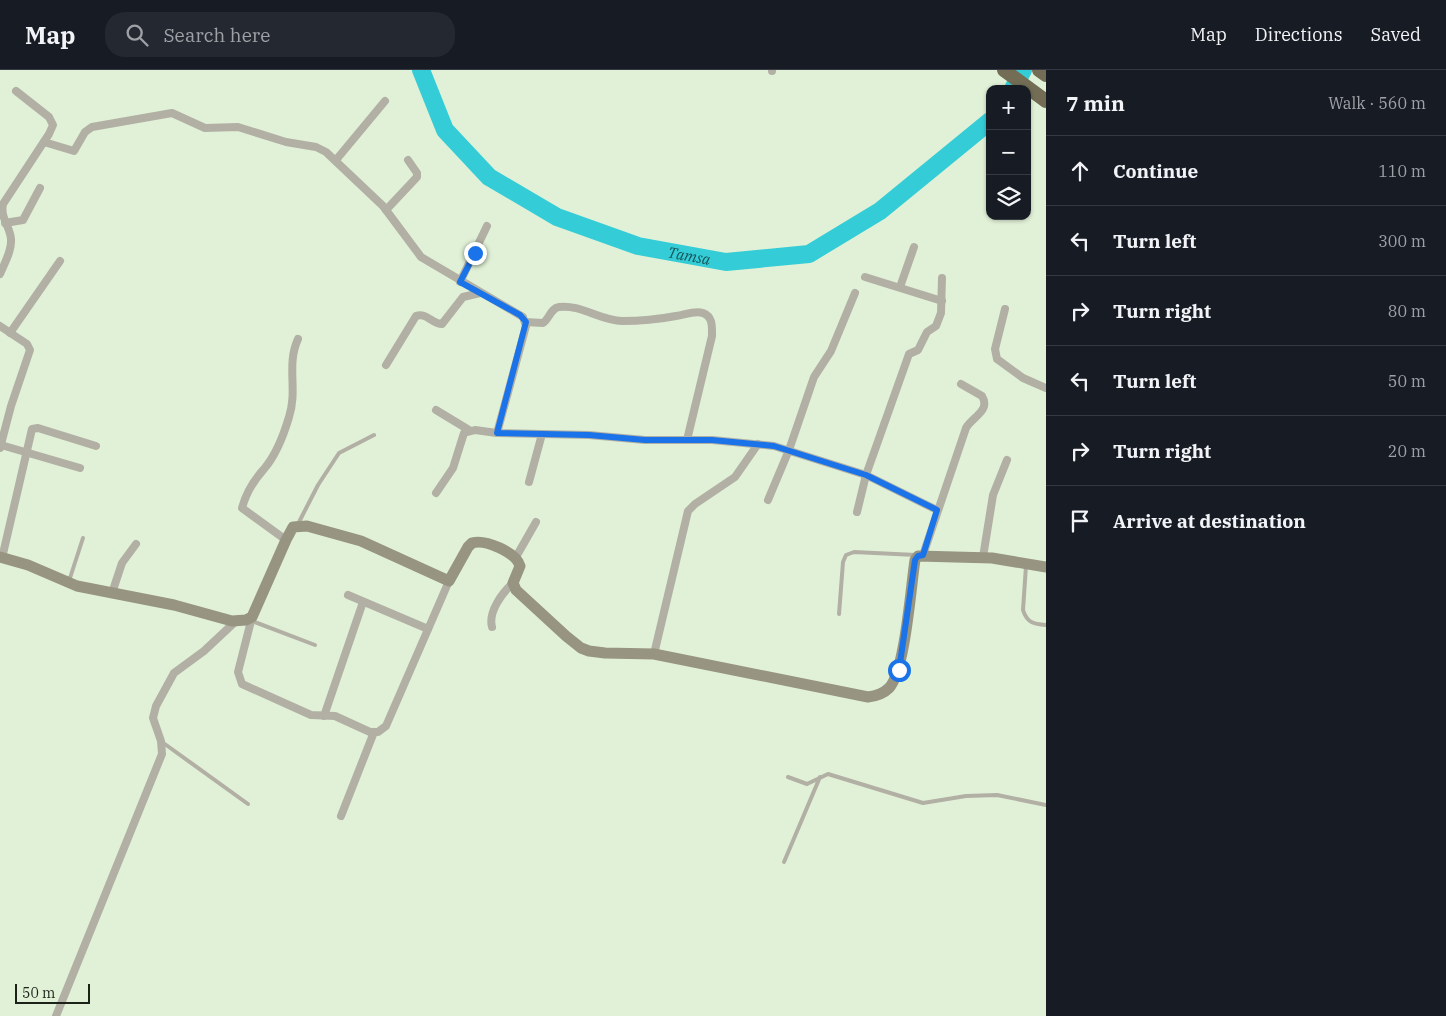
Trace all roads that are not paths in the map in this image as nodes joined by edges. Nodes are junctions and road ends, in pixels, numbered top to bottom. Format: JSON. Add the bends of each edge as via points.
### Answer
{"nodes":[{"id":1,"x":1004,"y":70,"type":"edge"},
{"id":2,"x":1039,"y":70,"type":"edge"},
{"id":3,"x":1046,"y":75,"type":"edge"},
{"id":4,"x":16,"y":90,"type":"dead end"},
{"id":5,"x":385,"y":101,"type":"dead end"},
{"id":6,"x":1046,"y":101,"type":"edge"},
{"id":7,"x":44,"y":142,"type":"junction"},
{"id":8,"x":336,"y":160,"type":"junction"},
{"id":9,"x":408,"y":160,"type":"dead end"},
{"id":10,"x":40,"y":188,"type":"dead end"},
{"id":11,"x":386,"y":210,"type":"junction"},
{"id":12,"x":5,"y":223,"type":"junction"},
{"id":13,"x":487,"y":226,"type":"dead end"},
{"id":14,"x":914,"y":247,"type":"dead end"},
{"id":15,"x":60,"y":260,"type":"dead end"},
{"id":16,"x":0,"y":274,"type":"edge"},
{"id":17,"x":866,"y":277,"type":"dead end"},
{"id":18,"x":942,"y":278,"type":"dead end"},
{"id":19,"x":460,"y":282,"type":"junction"},
{"id":20,"x":900,"y":286,"type":"junction"},
{"id":21,"x":480,"y":293,"type":"junction"},
{"id":22,"x":855,"y":293,"type":"dead end"},
{"id":23,"x":942,"y":302,"type":"junction"},
{"id":24,"x":1005,"y":309,"type":"dead end"},
{"id":25,"x":526,"y":322,"type":"junction"},
{"id":26,"x":0,"y":326,"type":"edge"},
{"id":27,"x":10,"y":333,"type":"junction"},
{"id":28,"x":298,"y":339,"type":"dead end"},
{"id":29,"x":386,"y":365,"type":"dead end"},
{"id":30,"x":961,"y":384,"type":"dead end"},
{"id":31,"x":1046,"y":388,"type":"edge"},
{"id":32,"x":436,"y":410,"type":"dead end"},
{"id":33,"x":469,"y":430,"type":"junction"},
{"id":34,"x":497,"y":433,"type":"junction"},
{"id":35,"x":542,"y":434,"type":"junction"},
{"id":36,"x":374,"y":435,"type":"dead end"},
{"id":37,"x":687,"y":440,"type":"junction"},
{"id":38,"x":758,"y":444,"type":"junction"},
{"id":39,"x":0,"y":446,"type":"edge"},
{"id":40,"x":96,"y":446,"type":"dead end"},
{"id":41,"x":789,"y":450,"type":"junction"},
{"id":42,"x":25,"y":453,"type":"junction"},
{"id":43,"x":1007,"y":460,"type":"dead end"},
{"id":44,"x":80,"y":468,"type":"dead end"},
{"id":45,"x":866,"y":475,"type":"junction"},
{"id":46,"x":529,"y":482,"type":"dead end"},
{"id":47,"x":436,"y":493,"type":"dead end"},
{"id":48,"x":768,"y":500,"type":"dead end"},
{"id":49,"x":937,"y":510,"type":"junction"},
{"id":50,"x":856,"y":512,"type":"dead end"},
{"id":51,"x":536,"y":522,"type":"dead end"},
{"id":52,"x":297,"y":526,"type":"junction"},
{"id":53,"x":83,"y":538,"type":"dead end"},
{"id":54,"x":286,"y":540,"type":"junction"},
{"id":55,"x":136,"y":544,"type":"dead end"},
{"id":56,"x":920,"y":555,"type":"junction"},
{"id":57,"x":516,"y":556,"type":"junction"},
{"id":58,"x":983,"y":557,"type":"junction"},
{"id":59,"x":1,"y":558,"type":"edge"},
{"id":60,"x":1026,"y":563,"type":"junction"},
{"id":61,"x":1046,"y":566,"type":"edge"},
{"id":62,"x":449,"y":581,"type":"junction"},
{"id":63,"x":513,"y":583,"type":"junction"},
{"id":64,"x":68,"y":584,"type":"junction"},
{"id":65,"x":112,"y":593,"type":"junction"},
{"id":66,"x":348,"y":595,"type":"dead end"},
{"id":67,"x":363,"y":602,"type":"junction"},
{"id":68,"x":839,"y":614,"type":"dead end"},
{"id":69,"x":252,"y":619,"type":"junction"},
{"id":70,"x":236,"y":621,"type":"junction"},
{"id":71,"x":1046,"y":625,"type":"edge"},
{"id":72,"x":492,"y":626,"type":"dead end"},
{"id":73,"x":428,"y":629,"type":"junction"},
{"id":74,"x":315,"y":645,"type":"dead end"},
{"id":75,"x":654,"y":654,"type":"junction"},
{"id":76,"x":324,"y":716,"type":"junction"},
{"id":77,"x":374,"y":732,"type":"junction"},
{"id":78,"x":161,"y":741,"type":"junction"},
{"id":79,"x":821,"y":776,"type":"junction"},
{"id":80,"x":788,"y":777,"type":"dead end"},
{"id":81,"x":248,"y":804,"type":"dead end"},
{"id":82,"x":1046,"y":805,"type":"edge"},
{"id":83,"x":341,"y":816,"type":"dead end"},
{"id":84,"x":784,"y":862,"type":"dead end"},
{"id":85,"x":56,"y":1016,"type":"edge"}],
"edges":[{"from":1,"to":6,"type":"highway"},
{"from":2,"to":3,"type":"highway"},
{"from":4,"to":7,"type":"street","via":[[49,117],[52,130]]},
{"from":5,"to":8,"type":"street"},
{"from":7,"to":8,"type":"street","via":[[74,151],[85,132],[92,127],[172,113],[205,128],[238,127],[286,142],[316,147]]},
{"from":7,"to":12,"type":"street","via":[[3,204]]},
{"from":8,"to":11,"type":"street"},
{"from":9,"to":11,"type":"street","via":[[417,177]]},
{"from":10,"to":12,"type":"street","via":[[23,220]]},
{"from":11,"to":19,"type":"street","via":[[418,254]]},
{"from":12,"to":16,"type":"street","via":[[11,245]]},
{"from":13,"to":19,"type":"street"},
{"from":14,"to":20,"type":"street"},
{"from":15,"to":27,"type":"street"},
{"from":17,"to":20,"type":"street"},
{"from":18,"to":23,"type":"street"},
{"from":19,"to":21,"type":"street"},
{"from":20,"to":23,"type":"street"},
{"from":21,"to":25,"type":"street","via":[[520,315]]},
{"from":21,"to":29,"type":"street","via":[[463,296],[442,324],[436,324],[423,315],[416,316]]},
{"from":22,"to":41,"type":"street","via":[[833,346],[814,377]]},
{"from":23,"to":45,"type":"street","via":[[936,326],[926,332],[916,352],[909,354]]},
{"from":24,"to":31,"type":"street","via":[[995,349],[996,359],[1023,378]]},
{"from":25,"to":34,"type":"street"},
{"from":25,"to":37,"type":"street","via":[[543,322],[559,307],[617,320],[670,317],[692,312],[709,317],[712,336]]},
{"from":26,"to":27,"type":"street"},
{"from":27,"to":39,"type":"street","via":[[27,344],[30,350]]},
{"from":28,"to":54,"type":"street","via":[[292,355],[295,389],[289,418],[283,435],[256,477],[242,508]]},
{"from":30,"to":49,"type":"street","via":[[982,396],[985,403],[982,412],[966,428]]},
{"from":32,"to":33,"type":"street"},
{"from":33,"to":34,"type":"street"},
{"from":33,"to":47,"type":"street","via":[[464,433],[453,468]]},
{"from":34,"to":35,"type":"street"},
{"from":35,"to":37,"type":"street"},
{"from":35,"to":46,"type":"street"},
{"from":36,"to":52,"type":"lane","via":[[339,453]]},
{"from":37,"to":38,"type":"street"},
{"from":38,"to":41,"type":"street"},
{"from":38,"to":75,"type":"street","via":[[736,477],[688,512]]},
{"from":39,"to":42,"type":"street"},
{"from":40,"to":42,"type":"street","via":[[35,428],[30,431]]},
{"from":41,"to":45,"type":"street"},
{"from":41,"to":48,"type":"street"},
{"from":42,"to":44,"type":"street"},
{"from":42,"to":59,"type":"street"},
{"from":43,"to":58,"type":"street","via":[[993,495]]},
{"from":45,"to":49,"type":"street"},
{"from":45,"to":50,"type":"street"},
{"from":49,"to":56,"type":"street"},
{"from":51,"to":57,"type":"street"},
{"from":52,"to":54,"type":"street"},
{"from":52,"to":62,"type":"street","via":[[308,526],[360,541]]},
{"from":53,"to":64,"type":"lane"},
{"from":54,"to":69,"type":"street"},
{"from":55,"to":65,"type":"street","via":[[122,563]]},
{"from":56,"to":58,"type":"street"},
{"from":56,"to":68,"type":"lane","via":[[854,552],[846,555]]},
{"from":56,"to":75,"type":"street","via":[[915,560],[899,670],[890,687],[878,695],[859,695]]},
{"from":57,"to":62,"type":"street","via":[[482,541],[472,543]]},
{"from":57,"to":63,"type":"street","via":[[520,570]]},
{"from":58,"to":60,"type":"street"},
{"from":59,"to":64,"type":"street","via":[[53,575]]},
{"from":60,"to":61,"type":"street"},
{"from":60,"to":71,"type":"lane","via":[[1025,617],[1034,624]]},
{"from":62,"to":73,"type":"street"},
{"from":63,"to":72,"type":"street","via":[[499,598]]},
{"from":63,"to":75,"type":"street","via":[[520,594],[580,648],[597,653]]},
{"from":64,"to":65,"type":"street"},
{"from":65,"to":70,"type":"street"},
{"from":66,"to":67,"type":"street"},
{"from":67,"to":73,"type":"street"},
{"from":67,"to":76,"type":"street"},
{"from":69,"to":70,"type":"street"},
{"from":69,"to":74,"type":"lane"},
{"from":69,"to":76,"type":"street","via":[[239,667],[239,681],[311,716]]},
{"from":70,"to":78,"type":"street","via":[[174,673],[154,713]]},
{"from":73,"to":77,"type":"street","via":[[386,726]]},
{"from":76,"to":77,"type":"street","via":[[339,717]]},
{"from":77,"to":83,"type":"street"},
{"from":78,"to":81,"type":"lane"},
{"from":78,"to":85,"type":"street","via":[[159,765]]},
{"from":79,"to":80,"type":"lane","via":[[807,784]]},
{"from":79,"to":82,"type":"lane","via":[[836,775],[923,803],[997,795]]},
{"from":79,"to":84,"type":"lane"}]}
